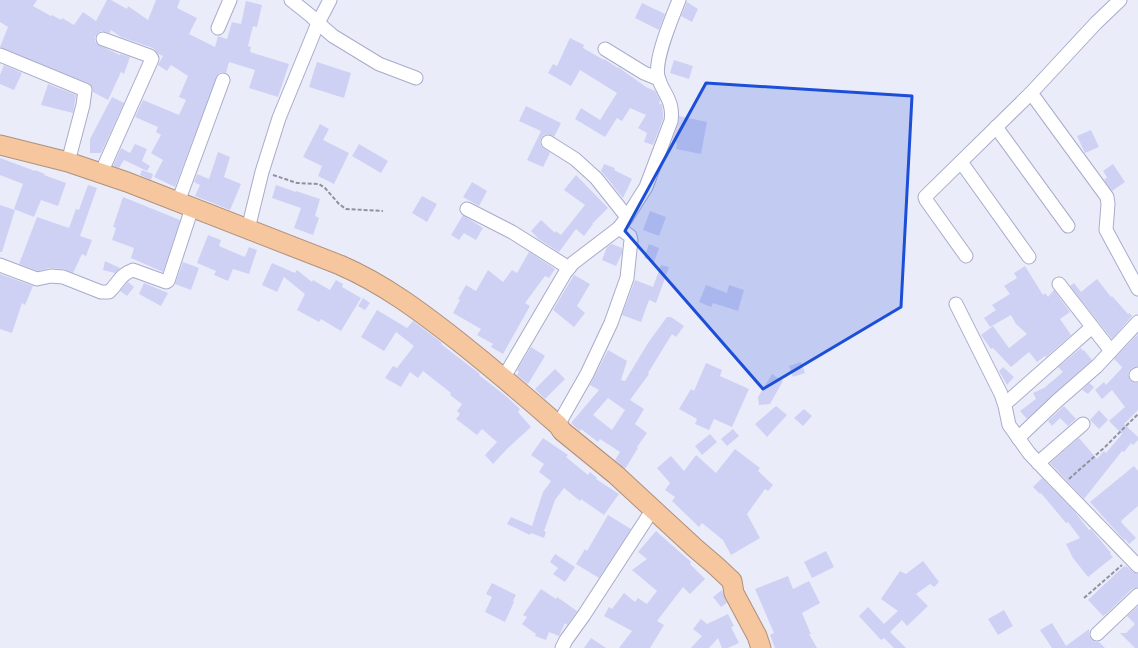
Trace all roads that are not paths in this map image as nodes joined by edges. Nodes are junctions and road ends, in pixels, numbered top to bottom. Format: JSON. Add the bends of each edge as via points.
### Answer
{"nodes":[{"id":1,"x":230,"y":0,"type":"edge"},
{"id":2,"x":291,"y":0,"type":"edge"},
{"id":3,"x":330,"y":0,"type":"edge"},
{"id":4,"x":679,"y":0,"type":"edge"},
{"id":5,"x":1120,"y":0,"type":"edge"},
{"id":6,"x":318,"y":24,"type":"junction"},
{"id":7,"x":218,"y":28,"type":"dead end"},
{"id":8,"x":103,"y":39,"type":"dead end"},
{"id":9,"x":605,"y":49,"type":"dead end"},
{"id":10,"x":0,"y":55,"type":"edge"},
{"id":11,"x":416,"y":78,"type":"dead end"},
{"id":12,"x":659,"y":79,"type":"junction"},
{"id":13,"x":224,"y":80,"type":"dead end"},
{"id":14,"x":1031,"y":93,"type":"junction"},
{"id":15,"x":996,"y":127,"type":"junction"},
{"id":16,"x":548,"y":142,"type":"dead end"},
{"id":17,"x":0,"y":145,"type":"edge"},
{"id":18,"x":68,"y":162,"type":"junction"},
{"id":19,"x":961,"y":162,"type":"junction"},
{"id":20,"x":101,"y":173,"type":"junction"},
{"id":21,"x":185,"y":205,"type":"junction"},
{"id":22,"x":467,"y":209,"type":"dead end"},
{"id":23,"x":627,"y":217,"type":"junction"},
{"id":24,"x":1068,"y":226,"type":"dead end"},
{"id":25,"x":619,"y":228,"type":"junction"},
{"id":26,"x":248,"y":229,"type":"junction"},
{"id":27,"x":966,"y":256,"type":"dead end"},
{"id":28,"x":1029,"y":257,"type":"dead end"},
{"id":29,"x":0,"y":265,"type":"edge"},
{"id":30,"x":569,"y":268,"type":"junction"},
{"id":31,"x":1059,"y":284,"type":"dead end"},
{"id":32,"x":1138,"y":289,"type":"edge"},
{"id":33,"x":956,"y":304,"type":"dead end"},
{"id":34,"x":1138,"y":322,"type":"edge"},
{"id":35,"x":1092,"y":327,"type":"junction"},
{"id":36,"x":1111,"y":351,"type":"junction"},
{"id":37,"x":504,"y":377,"type":"junction"},
{"id":38,"x":1005,"y":404,"type":"junction"},
{"id":39,"x":1083,"y":424,"type":"dead end"},
{"id":40,"x":558,"y":425,"type":"junction"},
{"id":41,"x":1018,"y":438,"type":"junction"},
{"id":42,"x":1038,"y":463,"type":"junction"},
{"id":43,"x":653,"y":509,"type":"junction"},
{"id":44,"x":1134,"y":562,"type":"edge"},
{"id":45,"x":1138,"y":595,"type":"edge"},
{"id":46,"x":1097,"y":634,"type":"dead end"},
{"id":47,"x":562,"y":648,"type":"edge"},
{"id":48,"x":761,"y":648,"type":"edge"}],
"edges":[{"from":1,"to":7,"type":"street"},
{"from":2,"to":6,"type":"street"},
{"from":3,"to":6,"type":"street"},
{"from":4,"to":12,"type":"street","via":[[657,65]]},
{"from":5,"to":14,"type":"street"},
{"from":6,"to":11,"type":"street","via":[[379,64]]},
{"from":6,"to":26,"type":"street","via":[[279,118]]},
{"from":8,"to":20,"type":"street","via":[[150,56],[152,59]]},
{"from":9,"to":12,"type":"street","via":[[644,73]]},
{"from":10,"to":18,"type":"street","via":[[85,90]]},
{"from":12,"to":23,"type":"street","via":[[671,104],[672,121],[646,187]]},
{"from":13,"to":21,"type":"street"},
{"from":14,"to":15,"type":"street"},
{"from":14,"to":32,"type":"street","via":[[1107,197],[1106,230]]},
{"from":15,"to":19,"type":"street"},
{"from":15,"to":24,"type":"street"},
{"from":16,"to":23,"type":"street","via":[[576,159],[596,178]]},
{"from":17,"to":18,"type":"highway"},
{"from":18,"to":20,"type":"highway"},
{"from":19,"to":27,"type":"street","via":[[925,197]]},
{"from":19,"to":28,"type":"street"},
{"from":20,"to":21,"type":"highway"},
{"from":21,"to":26,"type":"highway"},
{"from":21,"to":29,"type":"street","via":[[166,282],[133,270],[120,277],[107,293],[63,277],[37,279]]},
{"from":22,"to":30,"type":"street","via":[[512,232]]},
{"from":23,"to":25,"type":"street"},
{"from":25,"to":30,"type":"street"},
{"from":25,"to":40,"type":"street","via":[[630,236],[631,240],[627,278],[611,323],[587,374]]},
{"from":26,"to":37,"type":"highway","via":[[340,265],[375,282],[426,316]]},
{"from":30,"to":37,"type":"street"},
{"from":31,"to":35,"type":"street"},
{"from":33,"to":38,"type":"street"},
{"from":34,"to":36,"type":"street"},
{"from":35,"to":36,"type":"street"},
{"from":35,"to":38,"type":"street"},
{"from":36,"to":41,"type":"street"},
{"from":37,"to":40,"type":"highway"},
{"from":38,"to":41,"type":"street","via":[[1009,425]]},
{"from":39,"to":42,"type":"street"},
{"from":40,"to":43,"type":"highway","via":[[562,432],[616,475]]},
{"from":41,"to":42,"type":"street"},
{"from":42,"to":44,"type":"street"},
{"from":43,"to":47,"type":"street"},
{"from":43,"to":48,"type":"highway","via":[[732,581],[734,593]]},
{"from":45,"to":46,"type":"street"}]}
